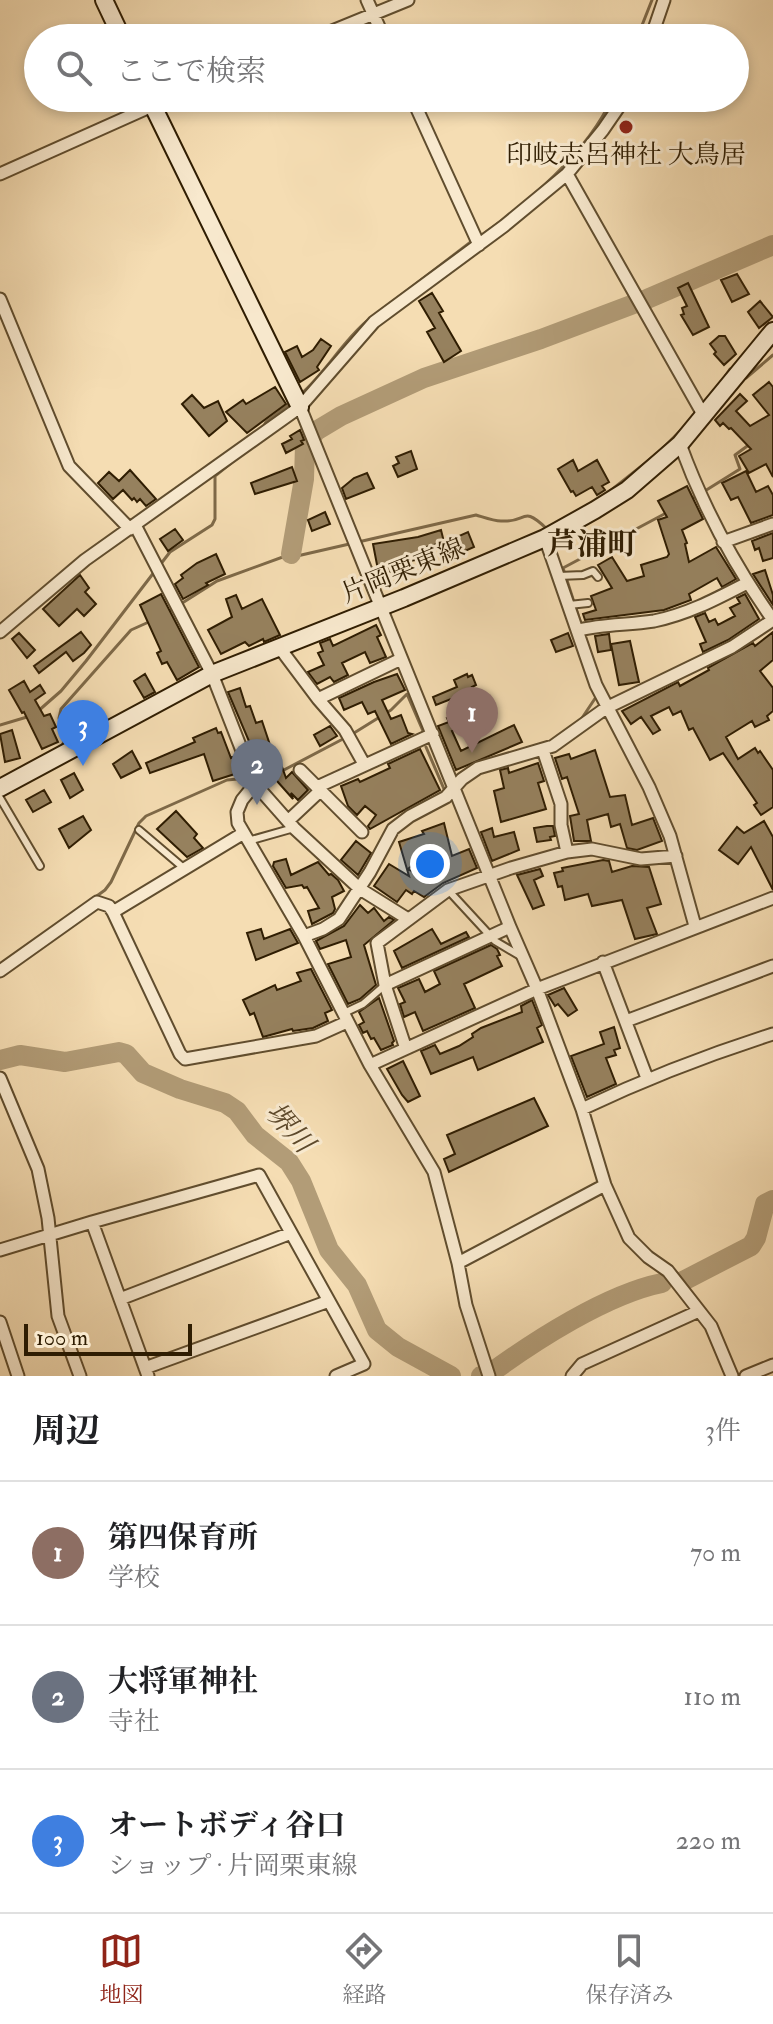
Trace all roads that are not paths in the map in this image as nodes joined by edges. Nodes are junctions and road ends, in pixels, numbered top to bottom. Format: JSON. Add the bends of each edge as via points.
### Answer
{"nodes":[{"id":1,"x":104,"y":0,"type":"edge"},
{"id":2,"x":367,"y":0,"type":"edge"},
{"id":3,"x":408,"y":0,"type":"edge"},
{"id":4,"x":662,"y":2,"type":"edge"},
{"id":5,"x":373,"y":14,"type":"junction"},
{"id":6,"x":115,"y":24,"type":"edge"},
{"id":7,"x":349,"y":24,"type":"edge"},
{"id":8,"x":378,"y":24,"type":"edge"},
{"id":9,"x":655,"y":24,"type":"edge"},
{"id":10,"x":130,"y":112,"type":"edge"},
{"id":11,"x":156,"y":112,"type":"edge"},
{"id":12,"x":418,"y":112,"type":"edge"},
{"id":13,"x":615,"y":112,"type":"edge"},
{"id":14,"x":0,"y":174,"type":"edge"},
{"id":15,"x":567,"y":174,"type":"junction"},
{"id":16,"x":479,"y":245,"type":"junction"},
{"id":17,"x":0,"y":299,"type":"edge"},
{"id":18,"x":773,"y":331,"type":"edge"},
{"id":19,"x":300,"y":407,"type":"junction"},
{"id":20,"x":704,"y":416,"type":"junction"},
{"id":21,"x":680,"y":444,"type":"junction"},
{"id":22,"x":773,"y":524,"type":"edge"},
{"id":23,"x":132,"y":527,"type":"junction"},
{"id":24,"x":545,"y":538,"type":"junction"},
{"id":25,"x":723,"y":542,"type":"junction"},
{"id":26,"x":562,"y":576,"type":"junction"},
{"id":27,"x":598,"y":577,"type":"dead end"},
{"id":28,"x":747,"y":583,"type":"junction"},
{"id":29,"x":585,"y":604,"type":"dead end"},
{"id":30,"x":570,"y":605,"type":"junction"},
{"id":31,"x":379,"y":607,"type":"junction"},
{"id":32,"x":773,"y":620,"type":"edge"},
{"id":33,"x":583,"y":629,"type":"junction"},
{"id":34,"x":0,"y":632,"type":"edge"},
{"id":35,"x":279,"y":647,"type":"junction"},
{"id":36,"x":401,"y":659,"type":"junction"},
{"id":37,"x":212,"y":674,"type":"junction"},
{"id":38,"x":318,"y":699,"type":"junction"},
{"id":39,"x":604,"y":704,"type":"junction"},
{"id":40,"x":433,"y":734,"type":"junction"},
{"id":41,"x":544,"y":754,"type":"junction"},
{"id":42,"x":364,"y":764,"type":"junction"},
{"id":43,"x":300,"y":770,"type":"dead end"},
{"id":44,"x":255,"y":785,"type":"junction"},
{"id":45,"x":319,"y":789,"type":"junction"},
{"id":46,"x":0,"y":790,"type":"edge"},
{"id":47,"x":455,"y":793,"type":"junction"},
{"id":48,"x":291,"y":824,"type":"junction"},
{"id":49,"x":139,"y":830,"type":"dead end"},
{"id":50,"x":362,"y":832,"type":"dead end"},
{"id":51,"x":245,"y":838,"type":"junction"},
{"id":52,"x":567,"y":852,"type":"junction"},
{"id":53,"x":676,"y":856,"type":"junction"},
{"id":54,"x":40,"y":866,"type":"dead end"},
{"id":55,"x":186,"y":870,"type":"junction"},
{"id":56,"x":490,"y":876,"type":"junction"},
{"id":57,"x":360,"y":889,"type":"junction"},
{"id":58,"x":448,"y":890,"type":"junction"},
{"id":59,"x":773,"y":898,"type":"edge"},
{"id":60,"x":113,"y":912,"type":"junction"},
{"id":61,"x":408,"y":919,"type":"junction"},
{"id":62,"x":695,"y":926,"type":"junction"},
{"id":63,"x":510,"y":927,"type":"junction"},
{"id":64,"x":304,"y":936,"type":"junction"},
{"id":65,"x":491,"y":937,"type":"junction"},
{"id":66,"x":524,"y":958,"type":"junction"},
{"id":67,"x":603,"y":962,"type":"junction"},
{"id":68,"x":773,"y":966,"type":"edge"},
{"id":69,"x":0,"y":971,"type":"edge"},
{"id":70,"x":385,"y":985,"type":"junction"},
{"id":71,"x":537,"y":989,"type":"junction"},
{"id":72,"x":345,"y":1018,"type":"junction"},
{"id":73,"x":626,"y":1021,"type":"junction"},
{"id":74,"x":773,"y":1034,"type":"edge"},
{"id":75,"x":405,"y":1046,"type":"junction"},
{"id":76,"x":370,"y":1065,"type":"junction"},
{"id":77,"x":0,"y":1078,"type":"edge"},
{"id":78,"x":647,"y":1078,"type":"junction"},
{"id":79,"x":582,"y":1109,"type":"junction"},
{"id":80,"x":605,"y":1185,"type":"junction"},
{"id":81,"x":92,"y":1222,"type":"junction"},
{"id":82,"x":291,"y":1233,"type":"junction"},
{"id":83,"x":49,"y":1234,"type":"junction"},
{"id":84,"x":0,"y":1250,"type":"edge"},
{"id":85,"x":458,"y":1263,"type":"junction"},
{"id":86,"x":120,"y":1299,"type":"junction"},
{"id":87,"x":329,"y":1301,"type":"junction"},
{"id":88,"x":699,"y":1311,"type":"junction"},
{"id":89,"x":0,"y":1322,"type":"edge"},
{"id":90,"x":773,"y":1365,"type":"edge"},
{"id":91,"x":147,"y":1372,"type":"edge"},
{"id":92,"x":488,"y":1373,"type":"edge"},
{"id":93,"x":18,"y":1376,"type":"edge"},
{"id":94,"x":80,"y":1376,"type":"edge"},
{"id":95,"x":336,"y":1376,"type":"edge"},
{"id":96,"x":572,"y":1376,"type":"edge"},
{"id":97,"x":732,"y":1376,"type":"edge"},
{"id":98,"x":746,"y":1376,"type":"edge"}],
"edges":[{"from":1,"to":6,"type":"main road"},
{"from":2,"to":5,"type":"street"},
{"from":3,"to":5,"type":"street"},
{"from":4,"to":9,"type":"street"},
{"from":5,"to":7,"type":"street"},
{"from":5,"to":8,"type":"street"},
{"from":10,"to":14,"type":"street"},
{"from":11,"to":19,"type":"main road"},
{"from":12,"to":16,"type":"street"},
{"from":13,"to":15,"type":"street"},
{"from":15,"to":16,"type":"street"},
{"from":15,"to":20,"type":"street"},
{"from":16,"to":19,"type":"street","via":[[374,322]]},
{"from":17,"to":23,"type":"street","via":[[69,466]]},
{"from":18,"to":20,"type":"main road","name":"片岡栗東線"},
{"from":19,"to":23,"type":"street"},
{"from":19,"to":31,"type":"street"},
{"from":20,"to":21,"type":"main road","name":"片岡栗東線"},
{"from":21,"to":24,"type":"main road","name":"片岡栗東線","via":[[627,490]]},
{"from":21,"to":25,"type":"street"},
{"from":22,"to":25,"type":"street"},
{"from":23,"to":34,"type":"street"},
{"from":23,"to":37,"type":"street"},
{"from":24,"to":26,"type":"street"},
{"from":24,"to":31,"type":"main road","name":"片岡栗東線"},
{"from":25,"to":28,"type":"street"},
{"from":26,"to":27,"type":"lane","via":[[593,571]]},
{"from":26,"to":30,"type":"street"},
{"from":28,"to":32,"type":"street"},
{"from":28,"to":33,"type":"street","via":[[686,612]]},
{"from":29,"to":30,"type":"lane"},
{"from":30,"to":33,"type":"street"},
{"from":31,"to":35,"type":"main road","name":"片岡栗東線"},
{"from":31,"to":36,"type":"street"},
{"from":32,"to":39,"type":"street","via":[[732,647]]},
{"from":33,"to":39,"type":"street"},
{"from":35,"to":37,"type":"main road","name":"片岡栗東線"},
{"from":35,"to":38,"type":"street"},
{"from":36,"to":38,"type":"street"},
{"from":36,"to":40,"type":"street"},
{"from":37,"to":44,"type":"street"},
{"from":37,"to":46,"type":"main road","name":"片岡栗東線"},
{"from":38,"to":42,"type":"street","via":[[345,730]]},
{"from":39,"to":41,"type":"street"},
{"from":39,"to":53,"type":"street","via":[[662,814]]},
{"from":40,"to":42,"type":"street"},
{"from":40,"to":47,"type":"street"},
{"from":41,"to":47,"type":"street","via":[[478,768],[462,779]]},
{"from":41,"to":52,"type":"street","via":[[561,804]]},
{"from":42,"to":45,"type":"street"},
{"from":43,"to":45,"type":"street"},
{"from":44,"to":48,"type":"street"},
{"from":44,"to":51,"type":"street","via":[[237,812]]},
{"from":45,"to":48,"type":"street"},
{"from":45,"to":50,"type":"street"},
{"from":46,"to":54,"type":"lane"},
{"from":47,"to":56,"type":"street"},
{"from":47,"to":57,"type":"street","via":[[393,829]]},
{"from":48,"to":51,"type":"lane"},
{"from":48,"to":57,"type":"street"},
{"from":49,"to":55,"type":"lane"},
{"from":51,"to":55,"type":"street"},
{"from":51,"to":64,"type":"street"},
{"from":52,"to":53,"type":"street","via":[[592,849],[641,859]]},
{"from":52,"to":56,"type":"street"},
{"from":53,"to":62,"type":"street"},
{"from":55,"to":60,"type":"street"},
{"from":56,"to":58,"type":"street"},
{"from":56,"to":63,"type":"street"},
{"from":57,"to":61,"type":"street"},
{"from":57,"to":64,"type":"street","via":[[339,919]]},
{"from":58,"to":61,"type":"street"},
{"from":58,"to":65,"type":"lane"},
{"from":59,"to":62,"type":"street"},
{"from":60,"to":69,"type":"street","via":[[97,902]]},
{"from":60,"to":72,"type":"street","via":[[185,1059],[316,1036]]},
{"from":61,"to":70,"type":"street","via":[[377,943]]},
{"from":62,"to":67,"type":"street"},
{"from":63,"to":65,"type":"street"},
{"from":63,"to":66,"type":"street"},
{"from":64,"to":72,"type":"street"},
{"from":65,"to":66,"type":"lane"},
{"from":65,"to":70,"type":"street"},
{"from":66,"to":71,"type":"street"},
{"from":67,"to":71,"type":"street"},
{"from":67,"to":73,"type":"street"},
{"from":68,"to":73,"type":"street"},
{"from":70,"to":72,"type":"lane"},
{"from":70,"to":75,"type":"street"},
{"from":71,"to":75,"type":"street"},
{"from":71,"to":79,"type":"street"},
{"from":72,"to":76,"type":"street"},
{"from":73,"to":78,"type":"street"},
{"from":74,"to":78,"type":"street"},
{"from":75,"to":76,"type":"street"},
{"from":76,"to":85,"type":"street","via":[[434,1172]]},
{"from":77,"to":83,"type":"street","via":[[38,1169]]},
{"from":78,"to":79,"type":"street"},
{"from":79,"to":80,"type":"street"},
{"from":80,"to":85,"type":"street"},
{"from":80,"to":88,"type":"street","via":[[629,1238],[668,1271]]},
{"from":81,"to":82,"type":"street","via":[[259,1175]]},
{"from":81,"to":83,"type":"street"},
{"from":81,"to":86,"type":"street"},
{"from":82,"to":86,"type":"street"},
{"from":82,"to":87,"type":"street"},
{"from":83,"to":84,"type":"street"},
{"from":83,"to":94,"type":"street","via":[[58,1316]]},
{"from":85,"to":92,"type":"street"},
{"from":86,"to":91,"type":"street"},
{"from":87,"to":91,"type":"street"},
{"from":87,"to":95,"type":"street","via":[[364,1364]]},
{"from":88,"to":96,"type":"street","via":[[582,1364]]},
{"from":88,"to":97,"type":"street"},
{"from":89,"to":93,"type":"street"},
{"from":90,"to":98,"type":"street"}]}
